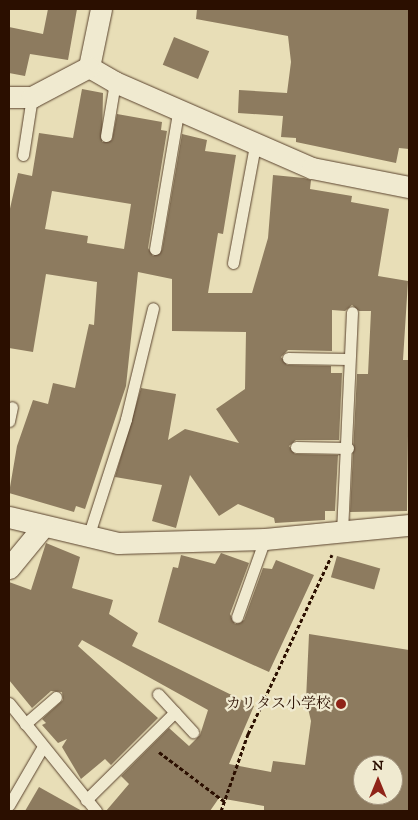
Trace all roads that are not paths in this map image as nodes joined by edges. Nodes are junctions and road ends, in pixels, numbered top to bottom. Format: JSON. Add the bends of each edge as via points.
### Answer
{"nodes":[{"id":1,"x":101,"y":9,"type":"edge"},
{"id":2,"x":89,"y":67,"type":"junction"},
{"id":3,"x":115,"y":82,"type":"junction"},
{"id":4,"x":32,"y":96,"type":"junction"},
{"id":5,"x":9,"y":97,"type":"edge"},
{"id":6,"x":178,"y":113,"type":"junction"},
{"id":7,"x":106,"y":136,"type":"dead end"},
{"id":8,"x":255,"y":145,"type":"junction"},
{"id":9,"x":23,"y":155,"type":"dead end"},
{"id":10,"x":409,"y":187,"type":"edge"},
{"id":11,"x":155,"y":249,"type":"dead end"},
{"id":12,"x":233,"y":263,"type":"dead end"},
{"id":13,"x":154,"y":308,"type":"dead end"},
{"id":14,"x":352,"y":312,"type":"dead end"},
{"id":15,"x":288,"y":358,"type":"dead end"},
{"id":16,"x":349,"y":359,"type":"junction"},
{"id":17,"x":12,"y":407,"type":"dead end"},
{"id":18,"x":9,"y":421,"type":"edge"},
{"id":19,"x":296,"y":447,"type":"dead end"},
{"id":20,"x":348,"y":448,"type":"junction"},
{"id":21,"x":9,"y":518,"type":"edge"},
{"id":22,"x":409,"y":525,"type":"edge"},
{"id":23,"x":42,"y":528,"type":"junction"},
{"id":24,"x":342,"y":532,"type":"junction"},
{"id":25,"x":88,"y":537,"type":"junction"},
{"id":26,"x":265,"y":539,"type":"junction"},
{"id":27,"x":9,"y":568,"type":"edge"},
{"id":28,"x":237,"y":617,"type":"dead end"},
{"id":29,"x":158,"y":694,"type":"dead end"},
{"id":30,"x":56,"y":698,"type":"dead end"},
{"id":31,"x":9,"y":703,"type":"edge"},
{"id":32,"x":175,"y":712,"type":"junction"},
{"id":33,"x":25,"y":724,"type":"junction"},
{"id":34,"x":193,"y":732,"type":"dead end"},
{"id":35,"x":42,"y":748,"type":"junction"},
{"id":36,"x":86,"y":800,"type":"junction"},
{"id":37,"x":9,"y":805,"type":"edge"},
{"id":38,"x":96,"y":811,"type":"edge"}],
"edges":[{"from":1,"to":2,"type":"street"},
{"from":2,"to":3,"type":"street"},
{"from":2,"to":4,"type":"street"},
{"from":3,"to":6,"type":"street"},
{"from":3,"to":7,"type":"lane"},
{"from":4,"to":5,"type":"street"},
{"from":4,"to":9,"type":"lane"},
{"from":6,"to":8,"type":"street"},
{"from":6,"to":11,"type":"lane"},
{"from":8,"to":10,"type":"street","via":[[312,168]]},
{"from":8,"to":12,"type":"lane"},
{"from":13,"to":25,"type":"lane","via":[[126,419]]},
{"from":14,"to":16,"type":"lane"},
{"from":15,"to":16,"type":"lane"},
{"from":16,"to":20,"type":"lane"},
{"from":17,"to":18,"type":"lane"},
{"from":19,"to":20,"type":"lane"},
{"from":20,"to":24,"type":"lane"},
{"from":21,"to":23,"type":"street"},
{"from":22,"to":24,"type":"street"},
{"from":23,"to":25,"type":"street"},
{"from":23,"to":27,"type":"street"},
{"from":24,"to":26,"type":"street"},
{"from":25,"to":26,"type":"street","via":[[118,543]]},
{"from":26,"to":28,"type":"lane"},
{"from":29,"to":32,"type":"lane"},
{"from":30,"to":33,"type":"lane"},
{"from":31,"to":33,"type":"lane"},
{"from":32,"to":34,"type":"lane"},
{"from":32,"to":36,"type":"lane"},
{"from":33,"to":35,"type":"lane"},
{"from":35,"to":36,"type":"lane"},
{"from":35,"to":37,"type":"lane"},
{"from":36,"to":38,"type":"lane"}]}
